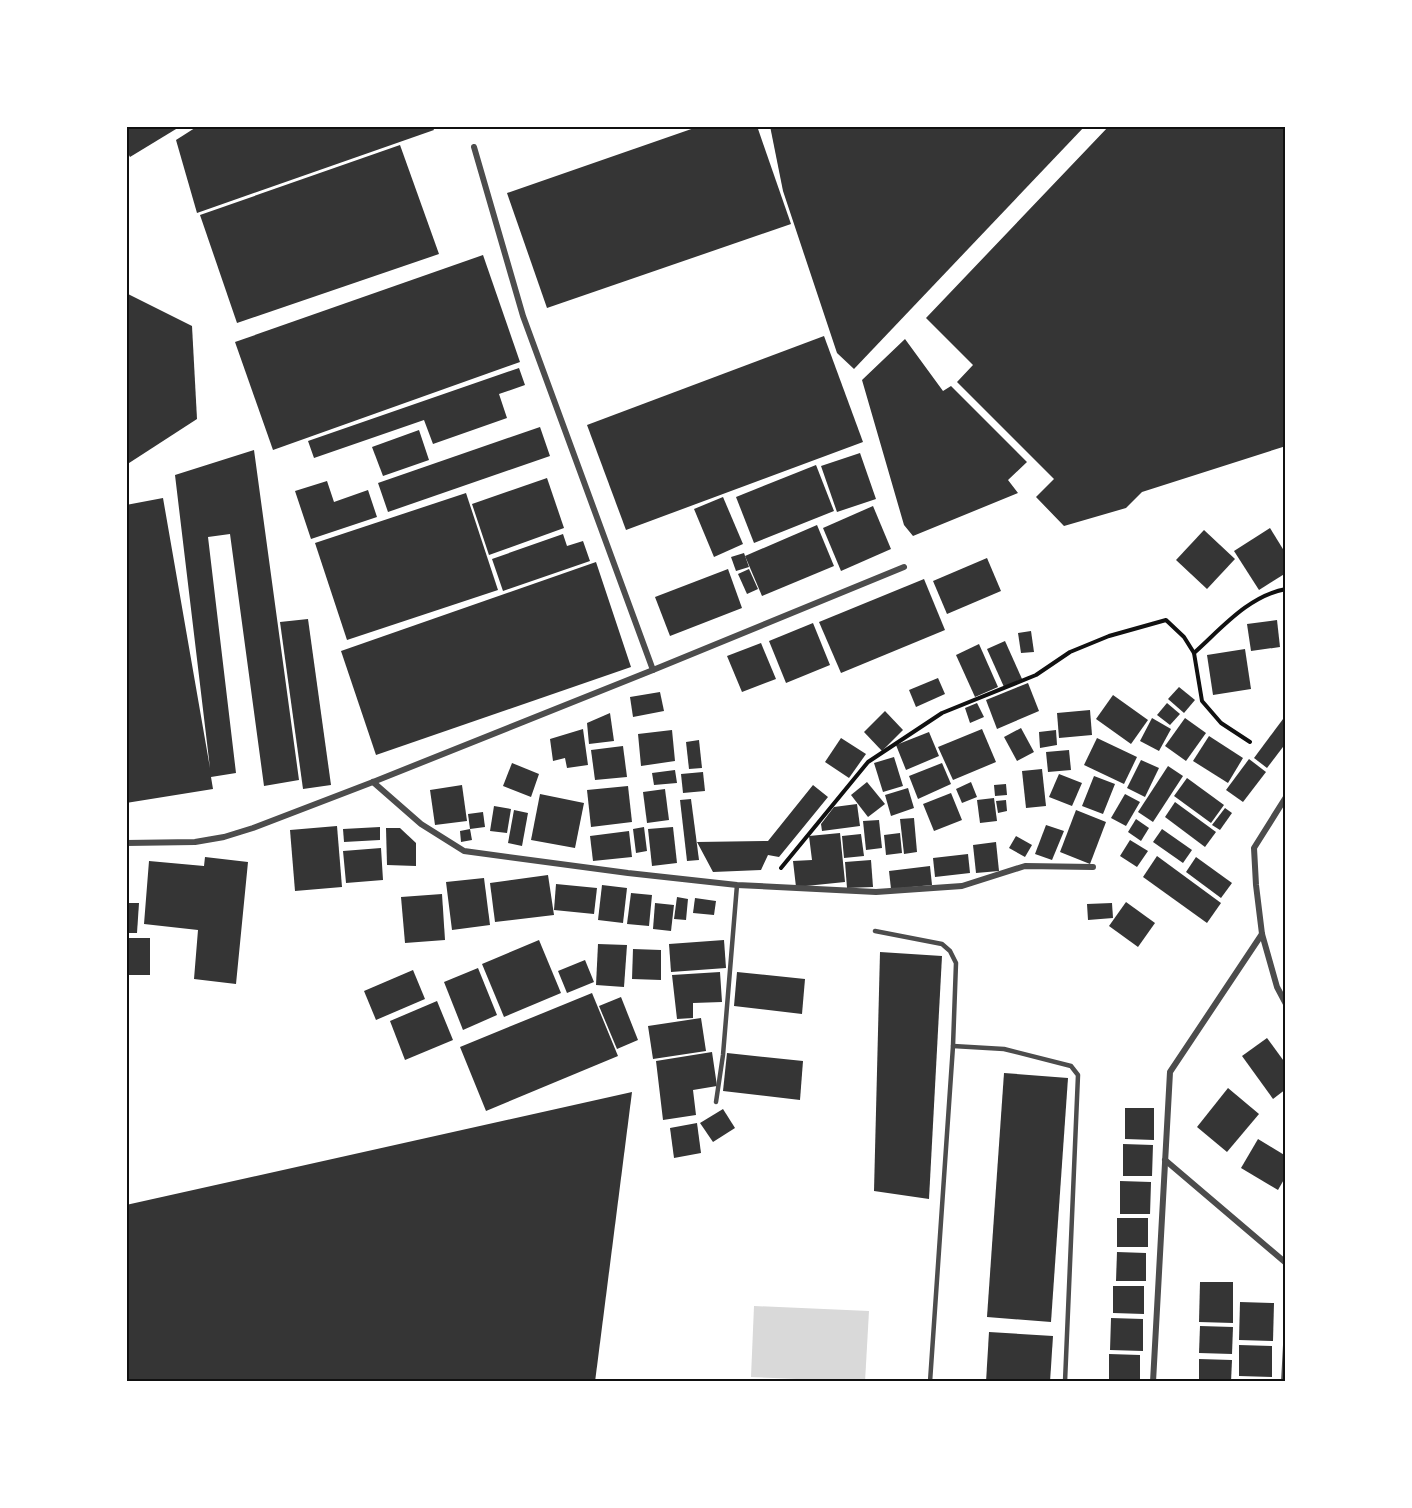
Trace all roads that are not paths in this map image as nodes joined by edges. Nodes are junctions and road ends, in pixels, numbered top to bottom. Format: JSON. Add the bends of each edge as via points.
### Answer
{"nodes":[{"id":1,"x":474,"y":147,"type":"dead end"},
{"id":2,"x":904,"y":567,"type":"dead end"},
{"id":3,"x":653,"y":670,"type":"junction"},
{"id":4,"x":373,"y":782,"type":"junction"},
{"id":5,"x":1286,"y":797,"type":"edge"},
{"id":6,"x":126,"y":843,"type":"edge"},
{"id":7,"x":1093,"y":867,"type":"dead end"},
{"id":8,"x":737,"y":885,"type":"junction"},
{"id":9,"x":875,"y":931,"type":"dead end"},
{"id":10,"x":1262,"y":934,"type":"junction"},
{"id":11,"x":1286,"y":1004,"type":"edge"},
{"id":12,"x":953,"y":1046,"type":"junction"},
{"id":13,"x":716,"y":1102,"type":"dead end"},
{"id":14,"x":1165,"y":1160,"type":"junction"},
{"id":15,"x":1286,"y":1263,"type":"edge"},
{"id":16,"x":1286,"y":1345,"type":"edge"},
{"id":17,"x":930,"y":1382,"type":"edge"},
{"id":18,"x":1065,"y":1382,"type":"edge"},
{"id":19,"x":1153,"y":1382,"type":"edge"},
{"id":20,"x":1284,"y":1382,"type":"edge"}],
"edges":[{"from":1,"to":3,"type":"street","via":[[524,316]]},
{"from":2,"to":3,"type":"street"},
{"from":3,"to":4,"type":"street"},
{"from":4,"to":6,"type":"street","via":[[224,837],[195,842]]},
{"from":4,"to":8,"type":"street","via":[[421,824],[465,851]]},
{"from":5,"to":10,"type":"street","via":[[1254,848]]},
{"from":7,"to":8,"type":"street","via":[[1025,866],[962,886],[895,891]]},
{"from":8,"to":13,"type":"lane"},
{"from":9,"to":12,"type":"lane","via":[[942,944],[950,951],[956,963]]},
{"from":10,"to":11,"type":"street"},
{"from":10,"to":14,"type":"street","via":[[1170,1072]]},
{"from":12,"to":17,"type":"lane"},
{"from":12,"to":18,"type":"lane","via":[[1005,1049],[1071,1066],[1078,1075]]},
{"from":14,"to":15,"type":"street"},
{"from":14,"to":19,"type":"street"},
{"from":16,"to":20,"type":"street"}]}
